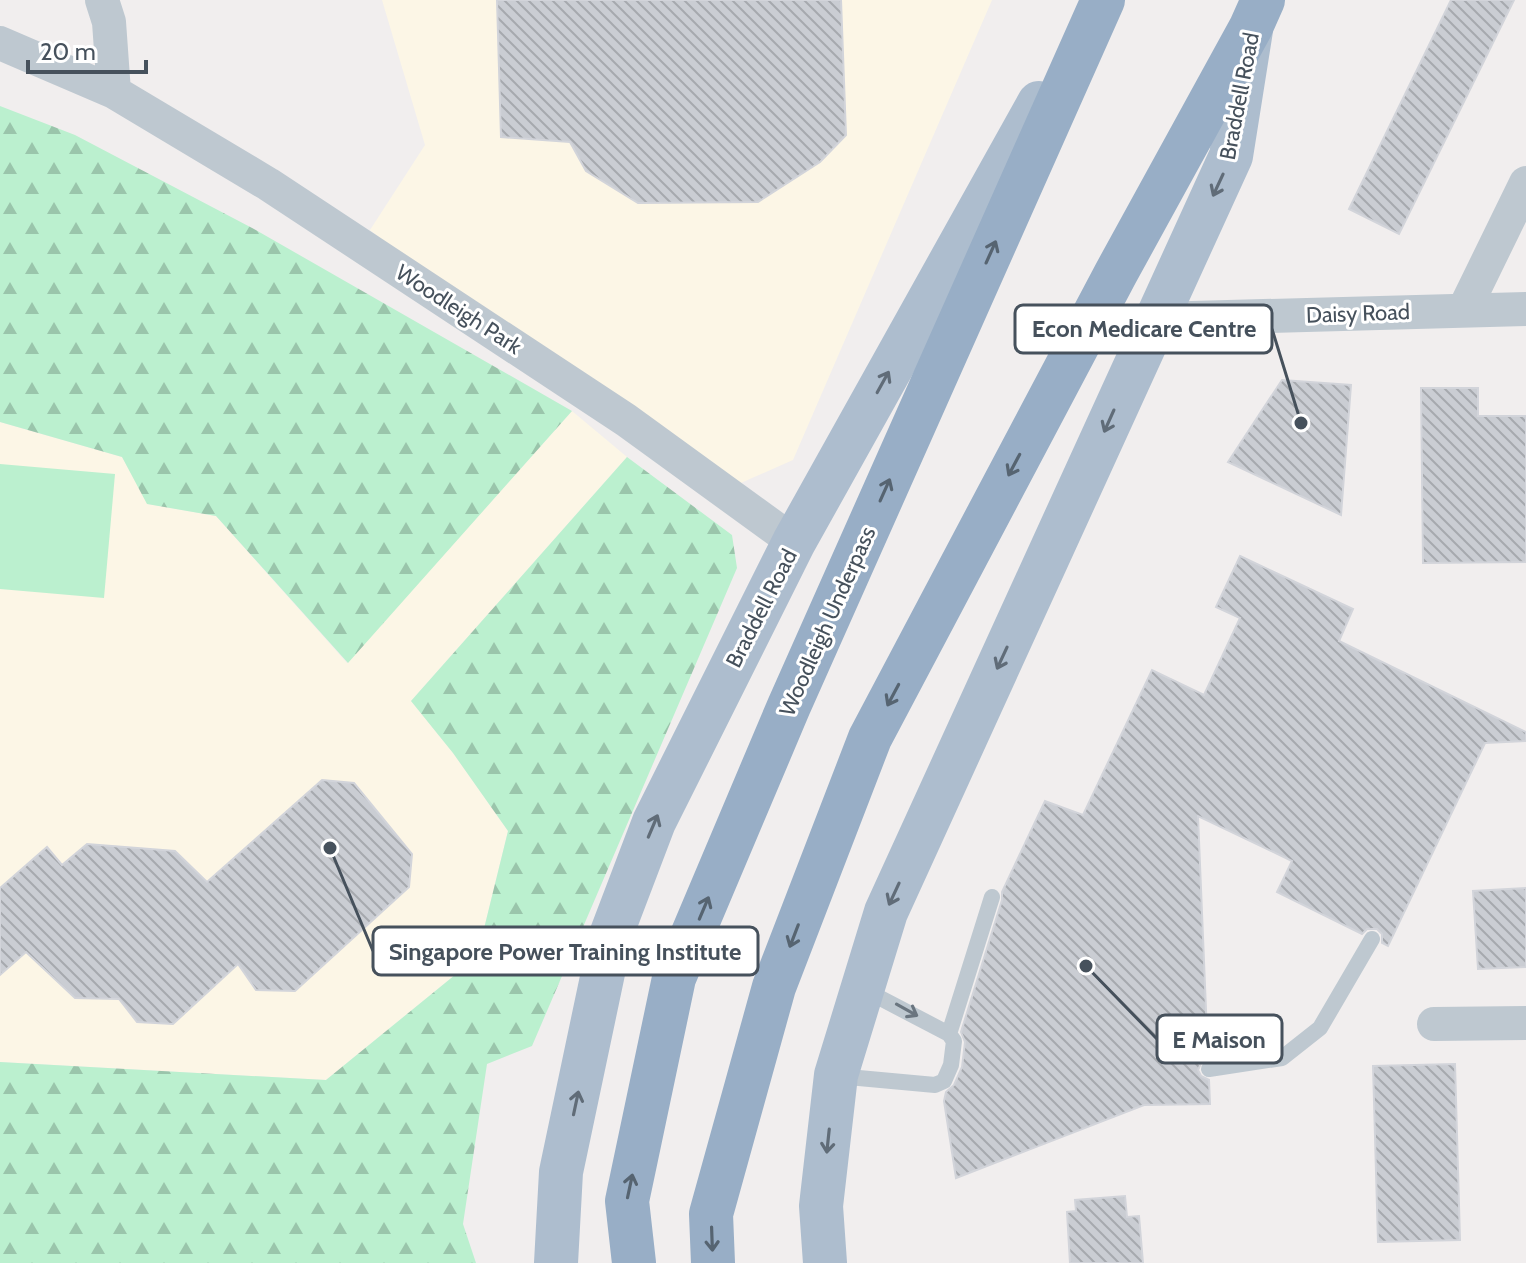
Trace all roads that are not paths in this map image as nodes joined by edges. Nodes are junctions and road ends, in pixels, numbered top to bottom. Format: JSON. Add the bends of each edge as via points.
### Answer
{"nodes":[{"id":1,"x":102,"y":0,"type":"edge"},
{"id":2,"x":1097,"y":0,"type":"edge"},
{"id":3,"x":1103,"y":0,"type":"edge"},
{"id":4,"x":1257,"y":14,"type":"edge"},
{"id":5,"x":0,"y":43,"type":"edge"},
{"id":6,"x":114,"y":92,"type":"junction"},
{"id":7,"x":1526,"y":183,"type":"edge"},
{"id":8,"x":1526,"y":309,"type":"edge"},
{"id":9,"x":1464,"y":310,"type":"junction"},
{"id":10,"x":1156,"y":319,"type":"junction"},
{"id":11,"x":794,"y":542,"type":"junction"},
{"id":12,"x":992,"y":897,"type":"dead end"},
{"id":13,"x":1372,"y":939,"type":"dead end"},
{"id":14,"x":863,"y":989,"type":"junction"},
{"id":15,"x":1526,"y":1023,"type":"edge"},
{"id":16,"x":1434,"y":1024,"type":"dead end"},
{"id":17,"x":949,"y":1034,"type":"junction"},
{"id":18,"x":1209,"y":1069,"type":"dead end"},
{"id":19,"x":836,"y":1075,"type":"junction"},
{"id":20,"x":556,"y":1263,"type":"edge"},
{"id":21,"x":634,"y":1263,"type":"edge"},
{"id":22,"x":713,"y":1263,"type":"edge"},
{"id":23,"x":825,"y":1263,"type":"edge"}],
"edges":[{"from":1,"to":6,"type":"street","via":[[109,22]]},
{"from":11,"to":2,"type":"main road","name":"Braddell Road","one_way":true},
{"from":21,"to":3,"type":"highway","name":"Woodleigh Underpass","one_way":true,"via":[[627,1201],[674,978]]},
{"from":4,"to":10,"type":"main road","name":"Braddell Road","one_way":true,"via":[[1231,156]]},
{"from":4,"to":22,"type":"highway","one_way":true,"via":[[870,738],[774,987],[711,1214]]},
{"from":5,"to":6,"type":"street","name":"Woodleigh Park"},
{"from":6,"to":11,"type":"street","name":"Woodleigh Park","via":[[268,184],[626,420]]},
{"from":7,"to":9,"type":"street"},
{"from":8,"to":9,"type":"street","name":"Daisy Road"},
{"from":9,"to":10,"type":"street","name":"Daisy Road"},
{"from":10,"to":14,"type":"main road","name":"Braddell Road","one_way":true,"via":[[886,912]]},
{"from":20,"to":11,"type":"main road","name":"Braddell Road","one_way":true,"via":[[561,1172],[611,935],[654,822]]},
{"from":12,"to":17,"type":"lane"},
{"from":13,"to":18,"type":"lane","via":[[1320,1028],[1282,1058]]},
{"from":14,"to":17,"type":"lane","one_way":true},
{"from":14,"to":19,"type":"main road","name":"Braddell Road"},
{"from":15,"to":16,"type":"street"},
{"from":17,"to":19,"type":"lane","via":[[954,1041],[951,1065],[944,1081],[935,1085]]},
{"from":19,"to":23,"type":"main road","name":"Braddell Road","one_way":true,"via":[[821,1206]]}]}
